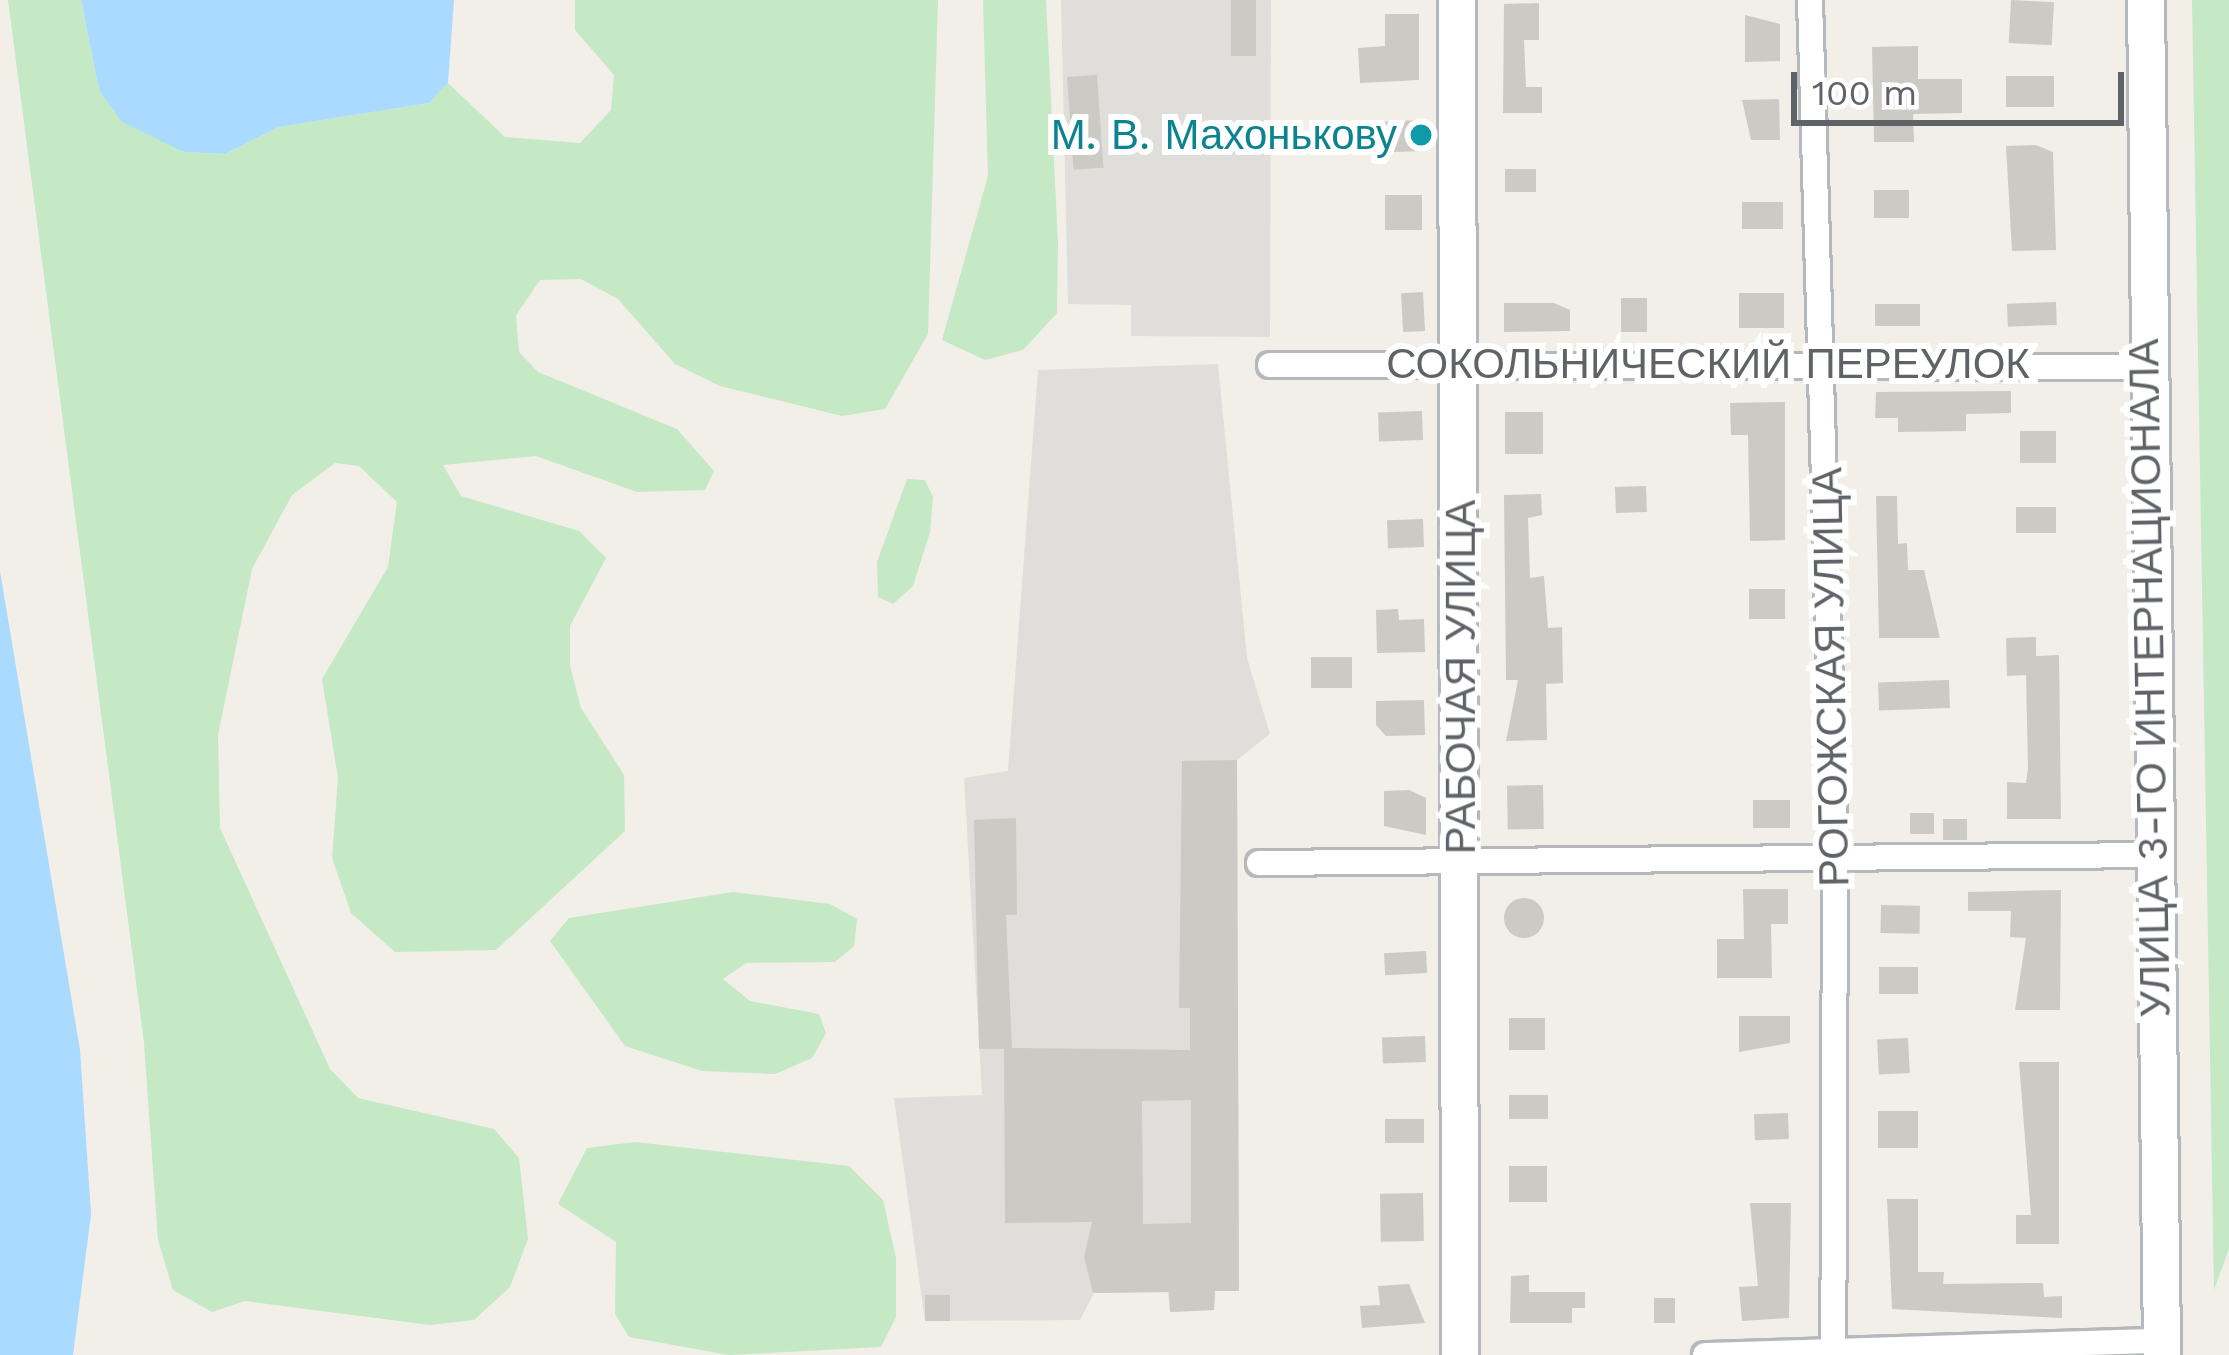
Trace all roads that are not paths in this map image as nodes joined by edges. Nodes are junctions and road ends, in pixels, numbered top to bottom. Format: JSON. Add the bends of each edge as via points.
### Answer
{"nodes":[{"id":1,"x":1457,"y":0,"type":"edge"},
{"id":2,"x":1810,"y":0,"type":"edge"},
{"id":3,"x":2146,"y":0,"type":"edge"},
{"id":4,"x":1461,"y":362,"type":"junction"},
{"id":5,"x":1824,"y":363,"type":"junction"},
{"id":6,"x":1270,"y":365,"type":"dead end"},
{"id":7,"x":2146,"y":367,"type":"junction"},
{"id":8,"x":1461,"y":854,"type":"junction"},
{"id":9,"x":2150,"y":855,"type":"junction"},
{"id":10,"x":1835,"y":856,"type":"junction"},
{"id":11,"x":1259,"y":863,"type":"dead end"},
{"id":12,"x":2162,"y":1348,"type":"edge"},
{"id":13,"x":1834,"y":1354,"type":"edge"},
{"id":14,"x":1460,"y":1355,"type":"edge"},
{"id":15,"x":1705,"y":1355,"type":"edge"}],
"edges":[{"from":1,"to":4,"type":"main road","name":"РАБОЧАЯ УЛИЦА"},
{"from":2,"to":5,"type":"street","name":"РОГОЖСКАЯ УЛИЦА"},
{"from":3,"to":7,"type":"main road","name":"УЛИЦА 3-ГО ИНТЕРНАЦИОНАЛА"},
{"from":4,"to":5,"type":"street","name":"СОКОЛЬНИЧЕСКИЙ ПЕРЕУЛОК"},
{"from":4,"to":6,"type":"street","name":"СОКОЛЬНИЧЕСКИЙ ПЕРЕУЛОК"},
{"from":4,"to":8,"type":"main road","name":"РАБОЧАЯ УЛИЦА"},
{"from":5,"to":7,"type":"street","name":"СОКОЛЬНИЧЕСКИЙ ПЕРЕУЛОК"},
{"from":5,"to":10,"type":"street","name":"РОГОЖСКАЯ УЛИЦА"},
{"from":7,"to":9,"type":"main road","name":"УЛИЦА 3-ГО ИНТЕРНАЦИОНАЛА"},
{"from":8,"to":10,"type":"street"},
{"from":8,"to":11,"type":"street"},
{"from":8,"to":14,"type":"main road","name":"РАБОЧАЯ УЛИЦА"},
{"from":9,"to":10,"type":"street"},
{"from":9,"to":12,"type":"main road","name":"УЛИЦА 3-ГО ИНТЕРНАЦИОНАЛА"},
{"from":10,"to":13,"type":"street","name":"РОГОЖСКАЯ УЛИЦА"},
{"from":12,"to":13,"type":"street"},
{"from":13,"to":15,"type":"street"}]}
